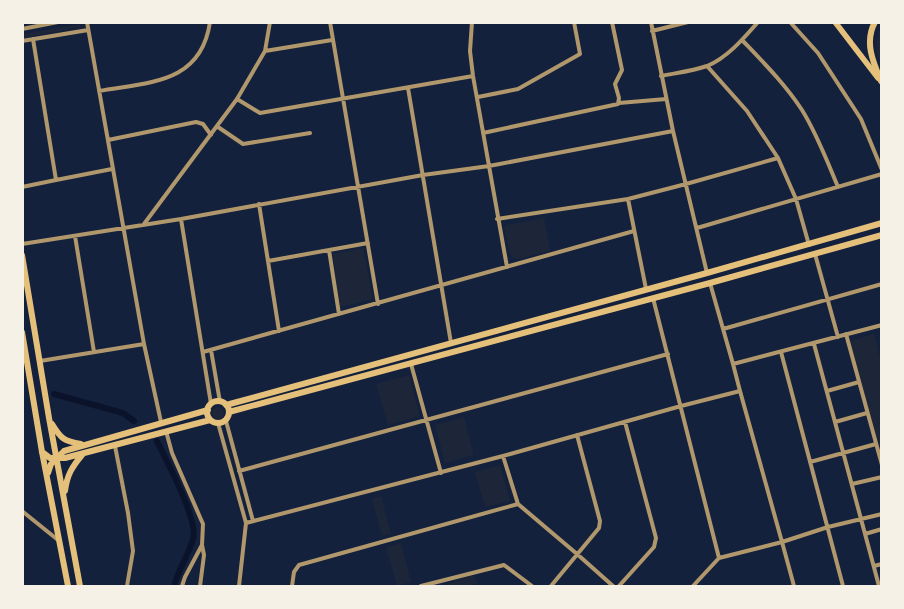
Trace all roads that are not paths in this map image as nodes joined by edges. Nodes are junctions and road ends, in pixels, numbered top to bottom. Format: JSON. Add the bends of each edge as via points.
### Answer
{"nodes":[{"id":1,"x":29,"y":22,"type":"edge"},
{"id":2,"x":58,"y":22,"type":"edge"},
{"id":3,"x":87,"y":22,"type":"edge"},
{"id":4,"x":210,"y":22,"type":"edge"},
{"id":5,"x":270,"y":22,"type":"edge"},
{"id":6,"x":330,"y":22,"type":"edge"},
{"id":7,"x":472,"y":22,"type":"edge"},
{"id":8,"x":574,"y":22,"type":"edge"},
{"id":9,"x":612,"y":22,"type":"edge"},
{"id":10,"x":650,"y":22,"type":"edge"},
{"id":11,"x":688,"y":22,"type":"edge"},
{"id":12,"x":758,"y":22,"type":"edge"},
{"id":13,"x":790,"y":22,"type":"edge"},
{"id":14,"x":835,"y":22,"type":"edge"},
{"id":15,"x":875,"y":22,"type":"edge"},
{"id":16,"x":30,"y":28,"type":"junction"},
{"id":17,"x":22,"y":29,"type":"edge"},
{"id":18,"x":88,"y":30,"type":"junction"},
{"id":19,"x":652,"y":31,"type":"junction"},
{"id":20,"x":33,"y":39,"type":"junction"},
{"id":21,"x":332,"y":40,"type":"junction"},
{"id":22,"x":742,"y":40,"type":"junction"},
{"id":23,"x":22,"y":41,"type":"edge"},
{"id":24,"x":265,"y":51,"type":"junction"},
{"id":25,"x":707,"y":66,"type":"junction"},
{"id":26,"x":473,"y":76,"type":"junction"},
{"id":27,"x":661,"y":76,"type":"junction"},
{"id":28,"x":881,"y":82,"type":"edge"},
{"id":29,"x":408,"y":88,"type":"junction"},
{"id":30,"x":99,"y":91,"type":"junction"},
{"id":31,"x":478,"y":97,"type":"junction"},
{"id":32,"x":342,"y":98,"type":"junction"},
{"id":33,"x":237,"y":99,"type":"junction"},
{"id":34,"x":666,"y":99,"type":"junction"},
{"id":35,"x":619,"y":103,"type":"junction"},
{"id":36,"x":218,"y":127,"type":"junction"},
{"id":37,"x":673,"y":131,"type":"junction"},
{"id":38,"x":310,"y":133,"type":"dead end"},
{"id":39,"x":484,"y":133,"type":"junction"},
{"id":40,"x":211,"y":135,"type":"junction"},
{"id":41,"x":108,"y":140,"type":"junction"},
{"id":42,"x":778,"y":158,"type":"junction"},
{"id":43,"x":489,"y":166,"type":"junction"},
{"id":44,"x":112,"y":169,"type":"junction"},
{"id":45,"x":882,"y":170,"type":"edge"},
{"id":46,"x":882,"y":174,"type":"edge"},
{"id":47,"x":423,"y":175,"type":"junction"},
{"id":48,"x":56,"y":180,"type":"junction"},
{"id":49,"x":686,"y":184,"type":"junction"},
{"id":50,"x":22,"y":186,"type":"edge"},
{"id":51,"x":358,"y":186,"type":"junction"},
{"id":52,"x":838,"y":187,"type":"junction"},
{"id":53,"x":628,"y":199,"type":"junction"},
{"id":54,"x":796,"y":199,"type":"junction"},
{"id":55,"x":259,"y":204,"type":"junction"},
{"id":56,"x":181,"y":219,"type":"junction"},
{"id":57,"x":498,"y":219,"type":"junction"},
{"id":58,"x":882,"y":223,"type":"edge"},
{"id":59,"x":144,"y":224,"type":"junction"},
{"id":60,"x":123,"y":228,"type":"junction"},
{"id":61,"x":696,"y":228,"type":"junction"},
{"id":62,"x":634,"y":231,"type":"junction"},
{"id":63,"x":882,"y":235,"type":"edge"},
{"id":64,"x":75,"y":236,"type":"junction"},
{"id":65,"x":368,"y":243,"type":"junction"},
{"id":66,"x":22,"y":244,"type":"edge"},
{"id":67,"x":809,"y":245,"type":"junction"},
{"id":68,"x":329,"y":250,"type":"junction"},
{"id":69,"x":815,"y":254,"type":"junction"},
{"id":70,"x":22,"y":255,"type":"edge"},
{"id":71,"x":268,"y":261,"type":"junction"},
{"id":72,"x":507,"y":267,"type":"junction"},
{"id":73,"x":707,"y":273,"type":"junction"},
{"id":74,"x":710,"y":284,"type":"junction"},
{"id":75,"x":882,"y":284,"type":"edge"},
{"id":76,"x":442,"y":286,"type":"junction"},
{"id":77,"x":646,"y":290,"type":"junction"},
{"id":78,"x":653,"y":298,"type":"junction"},
{"id":79,"x":828,"y":299,"type":"junction"},
{"id":80,"x":378,"y":304,"type":"junction"},
{"id":81,"x":339,"y":314,"type":"junction"},
{"id":82,"x":882,"y":324,"type":"edge"},
{"id":83,"x":723,"y":329,"type":"junction"},
{"id":84,"x":279,"y":331,"type":"junction"},
{"id":85,"x":22,"y":332,"type":"edge"},
{"id":86,"x":846,"y":334,"type":"junction"},
{"id":87,"x":838,"y":337,"type":"junction"},
{"id":88,"x":452,"y":342,"type":"junction"},
{"id":89,"x":144,"y":344,"type":"junction"},
{"id":90,"x":814,"y":344,"type":"junction"},
{"id":91,"x":211,"y":350,"type":"junction"},
{"id":92,"x":94,"y":352,"type":"junction"},
{"id":93,"x":203,"y":352,"type":"junction"},
{"id":94,"x":781,"y":352,"type":"junction"},
{"id":95,"x":668,"y":354,"type":"junction"},
{"id":96,"x":40,"y":361,"type":"junction"},
{"id":97,"x":412,"y":364,"type":"junction"},
{"id":98,"x":733,"y":364,"type":"junction"},
{"id":99,"x":859,"y":382,"type":"junction"},
{"id":100,"x":740,"y":391,"type":"junction"},
{"id":101,"x":827,"y":391,"type":"junction"},
{"id":102,"x":223,"y":403,"type":"junction"},
{"id":103,"x":681,"y":406,"type":"junction"},
{"id":104,"x":210,"y":407,"type":"junction"},
{"id":105,"x":229,"y":412,"type":"junction"},
{"id":106,"x":867,"y":413,"type":"junction"},
{"id":107,"x":49,"y":418,"type":"junction"},
{"id":108,"x":210,"y":420,"type":"junction"},
{"id":109,"x":226,"y":420,"type":"junction"},
{"id":110,"x":428,"y":420,"type":"junction"},
{"id":111,"x":161,"y":422,"type":"junction"},
{"id":112,"x":625,"y":422,"type":"junction"},
{"id":113,"x":835,"y":422,"type":"junction"},
{"id":114,"x":218,"y":424,"type":"junction"},
{"id":115,"x":166,"y":432,"type":"junction"},
{"id":116,"x":577,"y":435,"type":"junction"},
{"id":117,"x":82,"y":444,"type":"junction"},
{"id":118,"x":876,"y":444,"type":"junction"},
{"id":119,"x":115,"y":446,"type":"junction"},
{"id":120,"x":42,"y":452,"type":"junction"},
{"id":121,"x":843,"y":453,"type":"junction"},
{"id":122,"x":82,"y":455,"type":"junction"},
{"id":123,"x":503,"y":456,"type":"junction"},
{"id":124,"x":57,"y":458,"type":"junction"},
{"id":125,"x":810,"y":462,"type":"junction"},
{"id":126,"x":882,"y":465,"type":"edge"},
{"id":127,"x":240,"y":471,"type":"junction"},
{"id":128,"x":442,"y":473,"type":"junction"},
{"id":129,"x":48,"y":474,"type":"junction"},
{"id":130,"x":882,"y":477,"type":"edge"},
{"id":131,"x":852,"y":484,"type":"junction"},
{"id":132,"x":65,"y":497,"type":"junction"},
{"id":133,"x":518,"y":504,"type":"junction"},
{"id":134,"x":22,"y":511,"type":"edge"},
{"id":135,"x":882,"y":514,"type":"edge"},
{"id":136,"x":861,"y":520,"type":"junction"},
{"id":137,"x":253,"y":521,"type":"junction"},
{"id":138,"x":246,"y":523,"type":"junction"},
{"id":139,"x":828,"y":528,"type":"junction"},
{"id":140,"x":882,"y":529,"type":"edge"},
{"id":141,"x":865,"y":534,"type":"junction"},
{"id":142,"x":60,"y":541,"type":"junction"},
{"id":143,"x":782,"y":542,"type":"junction"},
{"id":144,"x":202,"y":545,"type":"junction"},
{"id":145,"x":578,"y":554,"type":"junction"},
{"id":146,"x":719,"y":558,"type":"junction"},
{"id":147,"x":882,"y":564,"type":"edge"},
{"id":148,"x":874,"y":566,"type":"junction"},
{"id":149,"x":68,"y":586,"type":"edge"},
{"id":150,"x":80,"y":586,"type":"edge"},
{"id":151,"x":127,"y":586,"type":"edge"},
{"id":152,"x":182,"y":586,"type":"edge"},
{"id":153,"x":200,"y":586,"type":"edge"},
{"id":154,"x":238,"y":586,"type":"edge"},
{"id":155,"x":292,"y":586,"type":"edge"},
{"id":156,"x":421,"y":586,"type":"edge"},
{"id":157,"x":532,"y":586,"type":"edge"},
{"id":158,"x":551,"y":586,"type":"edge"},
{"id":159,"x":613,"y":586,"type":"edge"},
{"id":160,"x":619,"y":586,"type":"edge"},
{"id":161,"x":693,"y":586,"type":"edge"},
{"id":162,"x":794,"y":586,"type":"edge"},
{"id":163,"x":843,"y":586,"type":"edge"},
{"id":164,"x":879,"y":586,"type":"edge"}],
"edges":[{"from":1,"to":16,"type":"street"},
{"from":2,"to":16,"type":"street"},
{"from":3,"to":18,"type":"street"},
{"from":4,"to":30,"type":"street","via":[[205,45],[180,73],[162,80]]},
{"from":5,"to":24,"type":"street"},
{"from":6,"to":21,"type":"street"},
{"from":7,"to":26,"type":"street","via":[[470,51]]},
{"from":8,"to":31,"type":"street","via":[[580,54],[518,89]]},
{"from":9,"to":35,"type":"street","via":[[622,70],[615,84]]},
{"from":10,"to":19,"type":"street"},
{"from":11,"to":19,"type":"street"},
{"from":12,"to":22,"type":"street"},
{"from":13,"to":45,"type":"street","via":[[818,53],[861,119]]},
{"from":14,"to":28,"type":"main road"},
{"from":15,"to":28,"type":"highway","via":[[870,47]]},
{"from":16,"to":17,"type":"street"},
{"from":18,"to":20,"type":"street"},
{"from":18,"to":30,"type":"street"},
{"from":19,"to":27,"type":"street"},
{"from":20,"to":23,"type":"street"},
{"from":20,"to":48,"type":"street"},
{"from":21,"to":24,"type":"street"},
{"from":21,"to":32,"type":"street"},
{"from":22,"to":25,"type":"street"},
{"from":22,"to":52,"type":"street","via":[[775,75],[802,111]]},
{"from":24,"to":33,"type":"street"},
{"from":25,"to":27,"type":"street"},
{"from":25,"to":42,"type":"street","via":[[747,111]]},
{"from":26,"to":29,"type":"street"},
{"from":26,"to":31,"type":"street"},
{"from":27,"to":34,"type":"street"},
{"from":29,"to":32,"type":"street"},
{"from":29,"to":47,"type":"street"},
{"from":30,"to":41,"type":"street"},
{"from":31,"to":39,"type":"street"},
{"from":32,"to":33,"type":"street","via":[[260,113]]},
{"from":32,"to":51,"type":"street"},
{"from":33,"to":36,"type":"street"},
{"from":34,"to":35,"type":"street"},
{"from":34,"to":37,"type":"street"},
{"from":35,"to":39,"type":"street"},
{"from":36,"to":38,"type":"street","via":[[242,144]]},
{"from":36,"to":40,"type":"street"},
{"from":37,"to":43,"type":"street"},
{"from":37,"to":49,"type":"street"},
{"from":39,"to":43,"type":"street"},
{"from":40,"to":41,"type":"street","via":[[203,124],[196,122]]},
{"from":40,"to":59,"type":"street"},
{"from":41,"to":44,"type":"street"},
{"from":42,"to":49,"type":"street"},
{"from":42,"to":54,"type":"street"},
{"from":43,"to":47,"type":"street"},
{"from":43,"to":57,"type":"street"},
{"from":44,"to":48,"type":"street"},
{"from":44,"to":60,"type":"street"},
{"from":46,"to":52,"type":"street"},
{"from":47,"to":51,"type":"street"},
{"from":47,"to":76,"type":"street"},
{"from":48,"to":50,"type":"street"},
{"from":49,"to":53,"type":"street"},
{"from":49,"to":61,"type":"street"},
{"from":51,"to":55,"type":"street"},
{"from":51,"to":65,"type":"street"},
{"from":52,"to":54,"type":"street"},
{"from":53,"to":57,"type":"street"},
{"from":53,"to":62,"type":"street"},
{"from":54,"to":61,"type":"street"},
{"from":54,"to":67,"type":"street"},
{"from":55,"to":56,"type":"street"},
{"from":55,"to":71,"type":"street"},
{"from":56,"to":59,"type":"street"},
{"from":56,"to":93,"type":"street"},
{"from":57,"to":72,"type":"street"},
{"from":58,"to":67,"type":"highway"},
{"from":59,"to":60,"type":"street"},
{"from":60,"to":64,"type":"street"},
{"from":60,"to":89,"type":"street"},
{"from":61,"to":73,"type":"street"},
{"from":62,"to":72,"type":"street"},
{"from":62,"to":77,"type":"street"},
{"from":63,"to":69,"type":"highway"},
{"from":64,"to":66,"type":"street"},
{"from":64,"to":92,"type":"street"},
{"from":65,"to":68,"type":"street"},
{"from":65,"to":80,"type":"street"},
{"from":67,"to":73,"type":"highway"},
{"from":68,"to":71,"type":"street"},
{"from":68,"to":81,"type":"street"},
{"from":69,"to":74,"type":"highway"},
{"from":69,"to":79,"type":"street"},
{"from":70,"to":96,"type":"highway"},
{"from":71,"to":84,"type":"street"},
{"from":72,"to":76,"type":"street"},
{"from":73,"to":77,"type":"highway"},
{"from":74,"to":78,"type":"highway"},
{"from":74,"to":83,"type":"street"},
{"from":75,"to":79,"type":"street"},
{"from":76,"to":80,"type":"street"},
{"from":76,"to":88,"type":"street"},
{"from":77,"to":88,"type":"highway"},
{"from":78,"to":95,"type":"street"},
{"from":78,"to":97,"type":"highway"},
{"from":79,"to":83,"type":"street"},
{"from":79,"to":87,"type":"street"},
{"from":80,"to":81,"type":"street"},
{"from":81,"to":84,"type":"street"},
{"from":82,"to":86,"type":"street"},
{"from":83,"to":98,"type":"street"},
{"from":84,"to":91,"type":"street"},
{"from":85,"to":120,"type":"highway"},
{"from":86,"to":87,"type":"street"},
{"from":86,"to":99,"type":"street"},
{"from":87,"to":90,"type":"street"},
{"from":88,"to":102,"type":"highway"},
{"from":89,"to":92,"type":"street"},
{"from":89,"to":111,"type":"street"},
{"from":90,"to":94,"type":"street"},
{"from":90,"to":101,"type":"street"},
{"from":91,"to":93,"type":"street"},
{"from":91,"to":102,"type":"street"},
{"from":92,"to":96,"type":"street"},
{"from":93,"to":104,"type":"street"},
{"from":94,"to":98,"type":"street"},
{"from":94,"to":125,"type":"street"},
{"from":95,"to":103,"type":"street"},
{"from":95,"to":110,"type":"street"},
{"from":96,"to":107,"type":"highway"},
{"from":97,"to":105,"type":"highway"},
{"from":97,"to":110,"type":"street"},
{"from":98,"to":100,"type":"street"},
{"from":99,"to":101,"type":"street"},
{"from":99,"to":106,"type":"street"},
{"from":100,"to":103,"type":"street"},
{"from":100,"to":143,"type":"street"},
{"from":101,"to":113,"type":"street"},
{"from":102,"to":104,"type":"highway"},
{"from":102,"to":105,"type":"highway"},
{"from":103,"to":112,"type":"street"},
{"from":103,"to":146,"type":"street"},
{"from":104,"to":108,"type":"highway"},
{"from":104,"to":111,"type":"highway"},
{"from":105,"to":109,"type":"highway"},
{"from":106,"to":113,"type":"street"},
{"from":106,"to":118,"type":"street"},
{"from":107,"to":117,"type":"highway","via":[[59,436]]},
{"from":107,"to":124,"type":"highway"},
{"from":108,"to":114,"type":"highway"},
{"from":108,"to":115,"type":"highway"},
{"from":109,"to":114,"type":"highway"},
{"from":109,"to":127,"type":"street"},
{"from":110,"to":127,"type":"street"},
{"from":110,"to":128,"type":"street"},
{"from":111,"to":117,"type":"highway"},
{"from":112,"to":116,"type":"street"},
{"from":112,"to":160,"type":"street","via":[[656,538],[654,547]]},
{"from":113,"to":121,"type":"street"},
{"from":114,"to":138,"type":"street"},
{"from":115,"to":119,"type":"highway"},
{"from":115,"to":144,"type":"street","via":[[202,524]]},
{"from":116,"to":123,"type":"street"},
{"from":116,"to":145,"type":"street","via":[[600,521],[599,528]]},
{"from":117,"to":124,"type":"highway","via":[[64,451]]},
{"from":118,"to":121,"type":"street"},
{"from":118,"to":126,"type":"street"},
{"from":119,"to":122,"type":"highway"},
{"from":119,"to":151,"type":"street","via":[[133,551]]},
{"from":120,"to":124,"type":"highway","via":[[50,458]]},
{"from":120,"to":129,"type":"highway"},
{"from":121,"to":125,"type":"street"},
{"from":121,"to":131,"type":"street"},
{"from":122,"to":124,"type":"highway"},
{"from":122,"to":132,"type":"highway","via":[[70,469]]},
{"from":123,"to":128,"type":"street"},
{"from":123,"to":133,"type":"street"},
{"from":124,"to":129,"type":"highway"},
{"from":124,"to":132,"type":"highway"},
{"from":125,"to":139,"type":"street"},
{"from":127,"to":137,"type":"street"},
{"from":128,"to":137,"type":"street"},
{"from":129,"to":142,"type":"highway"},
{"from":130,"to":131,"type":"street"},
{"from":131,"to":136,"type":"street"},
{"from":132,"to":150,"type":"highway"},
{"from":133,"to":145,"type":"street"},
{"from":133,"to":155,"type":"street","via":[[299,565],[294,572]]},
{"from":134,"to":142,"type":"street"},
{"from":135,"to":136,"type":"street"},
{"from":136,"to":139,"type":"street"},
{"from":136,"to":141,"type":"street"},
{"from":137,"to":138,"type":"street"},
{"from":138,"to":154,"type":"street"},
{"from":139,"to":143,"type":"street"},
{"from":139,"to":163,"type":"street"},
{"from":140,"to":141,"type":"street"},
{"from":141,"to":148,"type":"street"},
{"from":142,"to":149,"type":"highway"},
{"from":143,"to":146,"type":"street"},
{"from":143,"to":162,"type":"street"},
{"from":144,"to":152,"type":"street"},
{"from":144,"to":153,"type":"street"},
{"from":145,"to":158,"type":"street"},
{"from":145,"to":159,"type":"street"},
{"from":146,"to":161,"type":"street"},
{"from":147,"to":148,"type":"street"},
{"from":148,"to":164,"type":"street"},
{"from":156,"to":157,"type":"street","via":[[504,565]]}]}
